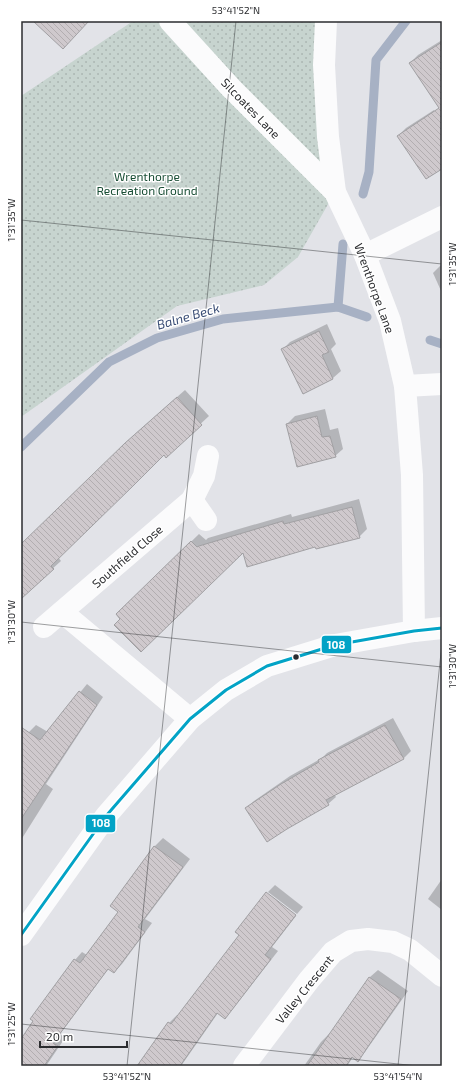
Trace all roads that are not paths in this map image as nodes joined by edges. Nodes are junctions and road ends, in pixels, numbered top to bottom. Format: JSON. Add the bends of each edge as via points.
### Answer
{"nodes":[{"id":1,"x":170,"y":21,"type":"edge"},
{"id":2,"x":326,"y":21,"type":"edge"},
{"id":3,"x":335,"y":192,"type":"junction"},
{"id":4,"x":442,"y":217,"type":"edge"},
{"id":5,"x":365,"y":255,"type":"junction"},
{"id":6,"x":442,"y":384,"type":"edge"},
{"id":7,"x":405,"y":386,"type":"junction"},
{"id":8,"x":208,"y":456,"type":"dead end"},
{"id":9,"x":192,"y":500,"type":"junction"},
{"id":10,"x":206,"y":520,"type":"dead end"},
{"id":11,"x":62,"y":612,"type":"junction"},
{"id":12,"x":44,"y":627,"type":"dead end"},
{"id":13,"x":442,"y":628,"type":"edge"},
{"id":14,"x":414,"y":631,"type":"junction"},
{"id":15,"x":190,"y":718,"type":"junction"},
{"id":16,"x":21,"y":935,"type":"edge"},
{"id":17,"x":442,"y":976,"type":"edge"},
{"id":18,"x":244,"y":1066,"type":"edge"}],
"edges":[{"from":1,"to":3,"type":"street","name":"Silcoates Lane","via":[[231,88]]},
{"from":2,"to":3,"type":"street","name":"Wrenthorpe Lane","via":[[324,65],[328,137]]},
{"from":3,"to":5,"type":"street","name":"Wrenthorpe Lane"},
{"from":4,"to":5,"type":"street"},
{"from":5,"to":7,"type":"street","name":"Wrenthorpe Lane","via":[[390,322]]},
{"from":6,"to":7,"type":"street"},
{"from":7,"to":14,"type":"street","name":"Wrenthorpe Lane","via":[[412,476]]},
{"from":8,"to":9,"type":"street","name":"Southfield Close","via":[[204,476]]},
{"from":9,"to":10,"type":"street"},
{"from":9,"to":11,"type":"street","name":"Southfield Close"},
{"from":11,"to":12,"type":"street","name":"Southfield Close"},
{"from":11,"to":15,"type":"street"},
{"from":13,"to":14,"type":"street"},
{"from":14,"to":15,"type":"street","via":[[335,645],[267,666],[226,690]]},
{"from":15,"to":16,"type":"street","via":[[106,816]]},
{"from":17,"to":18,"type":"street","name":"Valley Crescent","via":[[410,950],[393,942],[368,939],[351,941],[333,952],[309,980]]}]}
